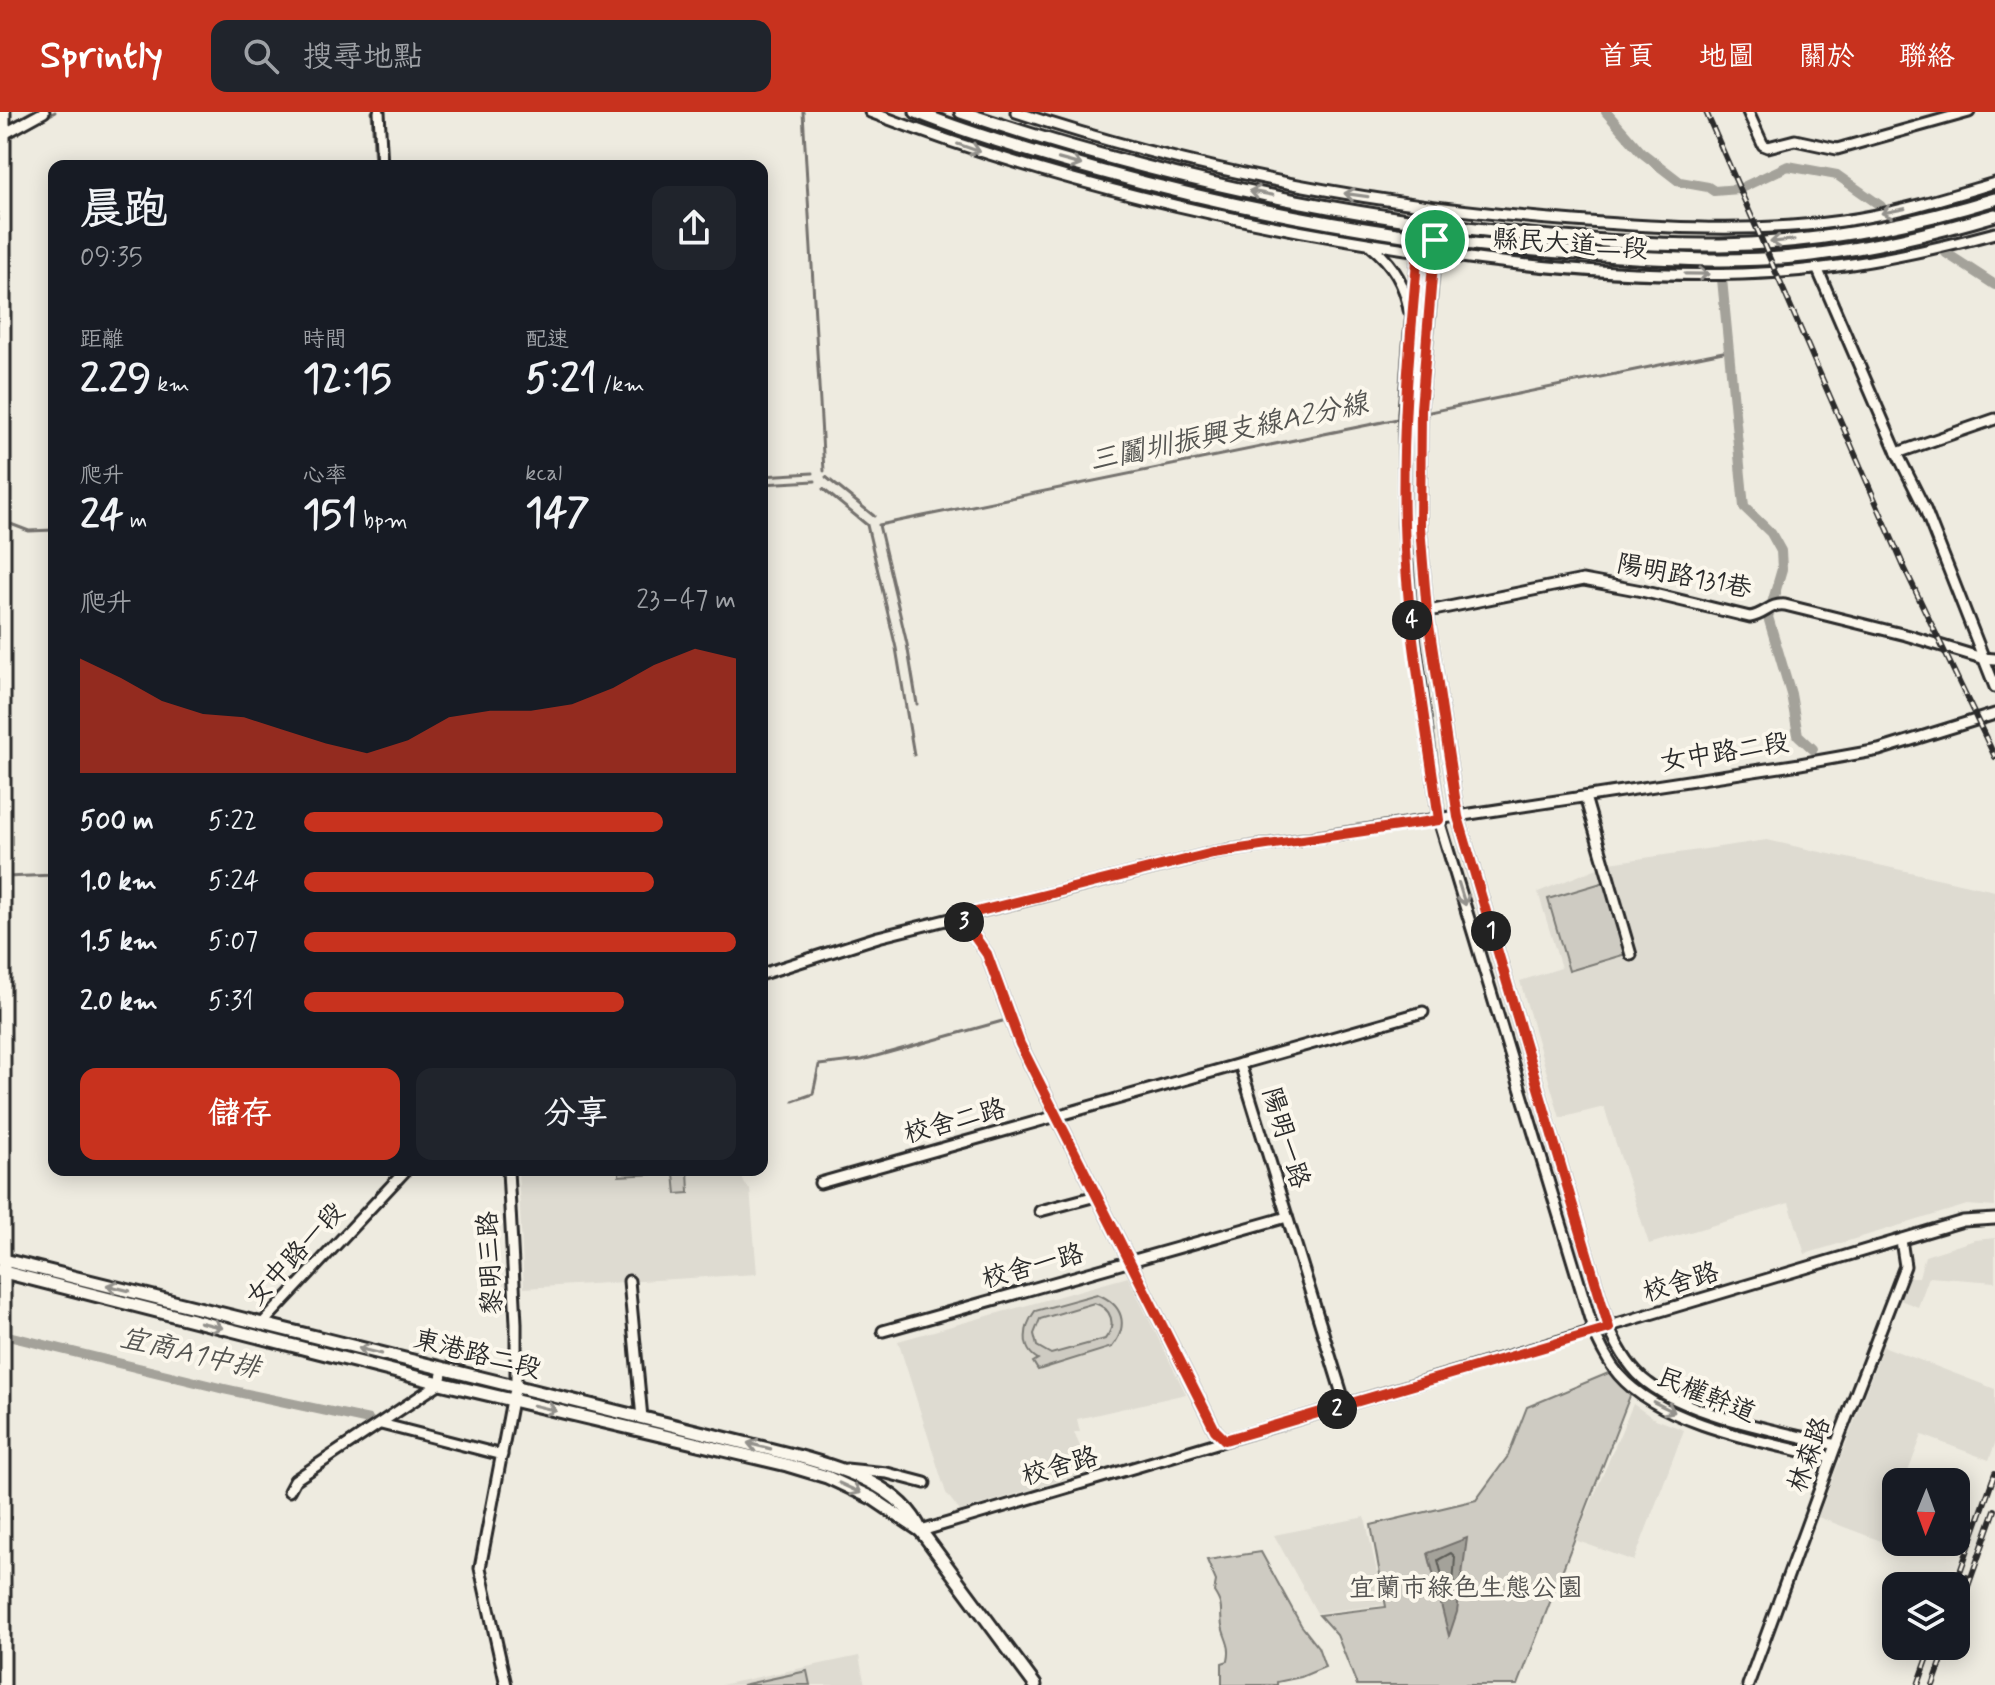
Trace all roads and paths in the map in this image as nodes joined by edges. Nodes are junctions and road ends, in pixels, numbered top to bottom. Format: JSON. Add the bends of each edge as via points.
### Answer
{"nodes":[{"id":1,"x":4,"y":112,"type":"edge"},
{"id":2,"x":44,"y":112,"type":"edge"},
{"id":3,"x":379,"y":112,"type":"edge"},
{"id":4,"x":870,"y":112,"type":"edge"},
{"id":5,"x":916,"y":112,"type":"edge"},
{"id":6,"x":961,"y":112,"type":"edge"},
{"id":7,"x":1016,"y":112,"type":"edge"},
{"id":8,"x":1748,"y":112,"type":"edge"},
{"id":9,"x":1969,"y":112,"type":"edge"},
{"id":10,"x":1955,"y":114,"type":"edge"},
{"id":11,"x":2,"y":135,"type":"edge"},
{"id":12,"x":382,"y":160,"type":"edge"},
{"id":13,"x":1995,"y":183,"type":"edge"},
{"id":14,"x":1153,"y":185,"type":"junction"},
{"id":15,"x":1995,"y":199,"type":"edge"},
{"id":16,"x":1935,"y":201,"type":"junction"},
{"id":17,"x":1154,"y":202,"type":"junction"},
{"id":18,"x":1431,"y":207,"type":"junction"},
{"id":19,"x":1992,"y":217,"type":"edge"},
{"id":20,"x":1421,"y":222,"type":"junction"},
{"id":21,"x":1911,"y":222,"type":"junction"},
{"id":22,"x":1437,"y":225,"type":"junction"},
{"id":23,"x":1995,"y":233,"type":"edge"},
{"id":24,"x":1419,"y":238,"type":"junction"},
{"id":25,"x":1435,"y":240,"type":"junction"},
{"id":26,"x":1370,"y":246,"type":"junction"},
{"id":27,"x":1418,"y":251,"type":"junction"},
{"id":28,"x":1434,"y":254,"type":"junction"},
{"id":29,"x":1817,"y":268,"type":"junction"},
{"id":30,"x":1410,"y":334,"type":"junction"},
{"id":31,"x":1995,"y":419,"type":"edge"},
{"id":32,"x":1897,"y":453,"type":"junction"},
{"id":33,"x":1423,"y":612,"type":"junction"},
{"id":34,"x":1982,"y":658,"type":"junction"},
{"id":35,"x":1995,"y":659,"type":"edge"},
{"id":36,"x":1995,"y":687,"type":"edge"},
{"id":37,"x":1995,"y":714,"type":"edge"},
{"id":38,"x":1585,"y":797,"type":"junction"},
{"id":39,"x":1458,"y":817,"type":"junction"},
{"id":40,"x":1439,"y":820,"type":"junction"},
{"id":41,"x":960,"y":916,"type":"junction"},
{"id":42,"x":1631,"y":955,"type":"dead end"},
{"id":43,"x":768,"y":972,"type":"edge"},
{"id":44,"x":1423,"y":1012,"type":"dead end"},
{"id":45,"x":1240,"y":1064,"type":"junction"},
{"id":46,"x":1058,"y":1117,"type":"junction"},
{"id":47,"x":400,"y":1176,"type":"edge"},
{"id":48,"x":508,"y":1176,"type":"edge"},
{"id":49,"x":820,"y":1183,"type":"dead end"},
{"id":50,"x":1096,"y":1196,"type":"junction"},
{"id":51,"x":1040,"y":1211,"type":"dead end"},
{"id":52,"x":1287,"y":1217,"type":"junction"},
{"id":53,"x":1995,"y":1219,"type":"edge"},
{"id":54,"x":1901,"y":1240,"type":"junction"},
{"id":55,"x":1129,"y":1263,"type":"junction"},
{"id":56,"x":2,"y":1266,"type":"edge"},
{"id":57,"x":629,"y":1281,"type":"dead end"},
{"id":58,"x":263,"y":1324,"type":"junction"},
{"id":59,"x":1609,"y":1328,"type":"junction"},
{"id":60,"x":883,"y":1331,"type":"dead end"},
{"id":61,"x":1594,"y":1332,"type":"junction"},
{"id":62,"x":251,"y":1335,"type":"junction"},
{"id":63,"x":443,"y":1369,"type":"junction"},
{"id":64,"x":440,"y":1383,"type":"junction"},
{"id":65,"x":516,"y":1388,"type":"junction"},
{"id":66,"x":512,"y":1400,"type":"junction"},
{"id":67,"x":1346,"y":1407,"type":"junction"},
{"id":68,"x":642,"y":1418,"type":"junction"},
{"id":69,"x":381,"y":1424,"type":"junction"},
{"id":70,"x":1225,"y":1440,"type":"junction"},
{"id":71,"x":1836,"y":1445,"type":"junction"},
{"id":72,"x":502,"y":1455,"type":"junction"},
{"id":73,"x":1831,"y":1458,"type":"junction"},
{"id":74,"x":837,"y":1468,"type":"junction"},
{"id":75,"x":925,"y":1483,"type":"dead end"},
{"id":76,"x":289,"y":1491,"type":"dead end"},
{"id":77,"x":921,"y":1531,"type":"junction"},
{"id":78,"x":2,"y":1582,"type":"edge"},
{"id":79,"x":4,"y":1685,"type":"edge"},
{"id":80,"x":506,"y":1685,"type":"edge"},
{"id":81,"x":1035,"y":1685,"type":"edge"},
{"id":82,"x":1748,"y":1685,"type":"edge"}],
"edges":[{"from":1,"to":11,"type":"main road"},
{"from":2,"to":11,"type":"street"},
{"from":3,"to":12,"type":"street"},
{"from":4,"to":17,"type":"street","name":"縣民大道二段","one_way":true,"via":[[1001,159]]},
{"from":5,"to":14,"type":"main road","name":"縣民大道二段","one_way":true,"via":[[1023,150]]},
{"from":20,"to":6,"type":"main road","name":"縣民大道二段","one_way":true,"via":[[1152,169]]},
{"from":18,"to":7,"type":"street","name":"縣民大道二段","one_way":true,"via":[[1250,175]]},
{"from":8,"to":10,"type":"street","via":[[1763,145],[1795,140],[1837,149]]},
{"from":9,"to":10,"type":"street"},
{"from":11,"to":56,"type":"main road"},
{"from":13,"to":16,"type":"street","name":"縣民大道二段"},
{"from":14,"to":17,"type":"street"},
{"from":14,"to":24,"type":"main road","name":"縣民大道二段"},
{"from":15,"to":21,"type":"main road","name":"縣民大道二段"},
{"from":16,"to":18,"type":"street","name":"縣民大道二段","one_way":true,"via":[[1843,221],[1751,229],[1630,225]]},
{"from":16,"to":21,"type":"street"},
{"from":17,"to":26,"type":"street","name":"縣民大道二段"},
{"from":18,"to":20,"type":"street"},
{"from":18,"to":22,"type":"street"},
{"from":19,"to":25,"type":"main road","name":"縣民大道二段","via":[[1869,247],[1753,259],[1663,259]]},
{"from":20,"to":22,"type":"main road","name":"縣民大道二段"},
{"from":20,"to":24,"type":"street"},
{"from":21,"to":22,"type":"main road","name":"縣民大道二段","one_way":true,"via":[[1806,239],[1703,245]]},
{"from":22,"to":25,"type":"street","name":"民權幹道"},
{"from":23,"to":29,"type":"street","name":"縣民大道二段","via":[[1886,259]]},
{"from":24,"to":25,"type":"main road","name":"縣民大道二段"},
{"from":24,"to":27,"type":"street"},
{"from":25,"to":28,"type":"street","name":"民權幹道"},
{"from":26,"to":27,"type":"street","name":"縣民大道二段"},
{"from":26,"to":30,"type":"street","via":[[1402,283]]},
{"from":27,"to":28,"type":"street","name":"縣民大道二段"},
{"from":27,"to":30,"type":"street"},
{"from":28,"to":29,"type":"street","name":"縣民大道二段","one_way":true,"via":[[1649,273]]},
{"from":28,"to":33,"type":"street","name":"民權幹道","via":[[1421,409]]},
{"from":29,"to":32,"type":"street"},
{"from":30,"to":40,"type":"street","name":"民權幹道","via":[[1404,526]]},
{"from":31,"to":32,"type":"street"},
{"from":32,"to":34,"type":"street","via":[[1925,509]]},
{"from":33,"to":34,"type":"street","name":"陽明路131巷","via":[[1583,580],[1750,617],[1785,605]]},
{"from":33,"to":39,"type":"street","name":"民權幹道"},
{"from":34,"to":35,"type":"street","name":"陽明路131巷"},
{"from":34,"to":36,"type":"street"},
{"from":37,"to":38,"type":"street","name":"女中路二段","via":[[1879,750]]},
{"from":38,"to":39,"type":"street","name":"女中路二段"},
{"from":38,"to":42,"type":"street"},
{"from":39,"to":40,"type":"street"},
{"from":39,"to":59,"type":"street","name":"民權幹道"},
{"from":40,"to":41,"type":"street","via":[[1213,853]]},
{"from":40,"to":61,"type":"street","name":"民權幹道","one_way":true},
{"from":41,"to":43,"type":"street"},
{"from":41,"to":46,"type":"street","via":[[987,954],[1020,1044]]},
{"from":44,"to":45,"type":"street","name":"陽明一路"},
{"from":45,"to":46,"type":"street","name":"校舍二路"},
{"from":45,"to":52,"type":"street","name":"陽明一路"},
{"from":46,"to":49,"type":"street","name":"校舍二路"},
{"from":46,"to":50,"type":"street"},
{"from":47,"to":58,"type":"street","name":"女中路一段"},
{"from":48,"to":65,"type":"street","name":"黎明三路"},
{"from":50,"to":51,"type":"street"},
{"from":50,"to":55,"type":"street"},
{"from":52,"to":55,"type":"street","name":"校舍一路"},
{"from":52,"to":67,"type":"street","name":"陽明一路"},
{"from":53,"to":54,"type":"street","name":"校舍路","via":[[1963,1221]]},
{"from":54,"to":59,"type":"street","name":"校舍路"},
{"from":54,"to":71,"type":"street","name":"林森路","via":[[1905,1266]]},
{"from":55,"to":60,"type":"street","name":"校舍一路"},
{"from":55,"to":70,"type":"street","via":[[1215,1430]]},
{"from":58,"to":56,"type":"main road","name":"東港路二段","one_way":true},
{"from":56,"to":62,"type":"main road","name":"東港路二段","one_way":true},
{"from":56,"to":78,"type":"main road"},
{"from":57,"to":68,"type":"street"},
{"from":58,"to":62,"type":"street","name":"女中路一段"},
{"from":63,"to":58,"type":"main road","name":"東港路二段","one_way":true},
{"from":59,"to":61,"type":"street","name":"校舍路"},
{"from":59,"to":71,"type":"street","name":"民權幹道","via":[[1630,1364],[1659,1390],[1737,1421]]},
{"from":61,"to":67,"type":"street","name":"校舍路"},
{"from":61,"to":73,"type":"street","name":"民權幹道","one_way":true,"via":[[1617,1373],[1654,1403],[1734,1434]]},
{"from":62,"to":64,"type":"main road","name":"東港路二段"},
{"from":63,"to":64,"type":"street"},
{"from":63,"to":65,"type":"main road","name":"東港路二段"},
{"from":64,"to":66,"type":"main road","name":"東港路二段"},
{"from":64,"to":69,"type":"street"},
{"from":65,"to":66,"type":"street","name":"黎明三路"},
{"from":65,"to":68,"type":"main road","name":"東港路二段"},
{"from":66,"to":72,"type":"street","name":"黎明三路"},
{"from":66,"to":77,"type":"main road","name":"東港路二段","one_way":true,"via":[[827,1477],[872,1498]]},
{"from":67,"to":70,"type":"street","name":"校舍路"},
{"from":74,"to":68,"type":"main road","name":"東港路二段","one_way":true},
{"from":69,"to":72,"type":"street"},
{"from":69,"to":76,"type":"street","via":[[295,1480]]},
{"from":70,"to":77,"type":"street","name":"校舍路"},
{"from":71,"to":73,"type":"street","name":"林森路"},
{"from":72,"to":80,"type":"street","name":"黎明三路","via":[[480,1568]]},
{"from":73,"to":82,"type":"street","name":"林森路"},
{"from":74,"to":75,"type":"street"},
{"from":74,"to":77,"type":"main road","name":"東港路二段","via":[[890,1495],[915,1517]]},
{"from":77,"to":81,"type":"main road","name":"東港路二段"},
{"from":78,"to":79,"type":"main road"}]}
